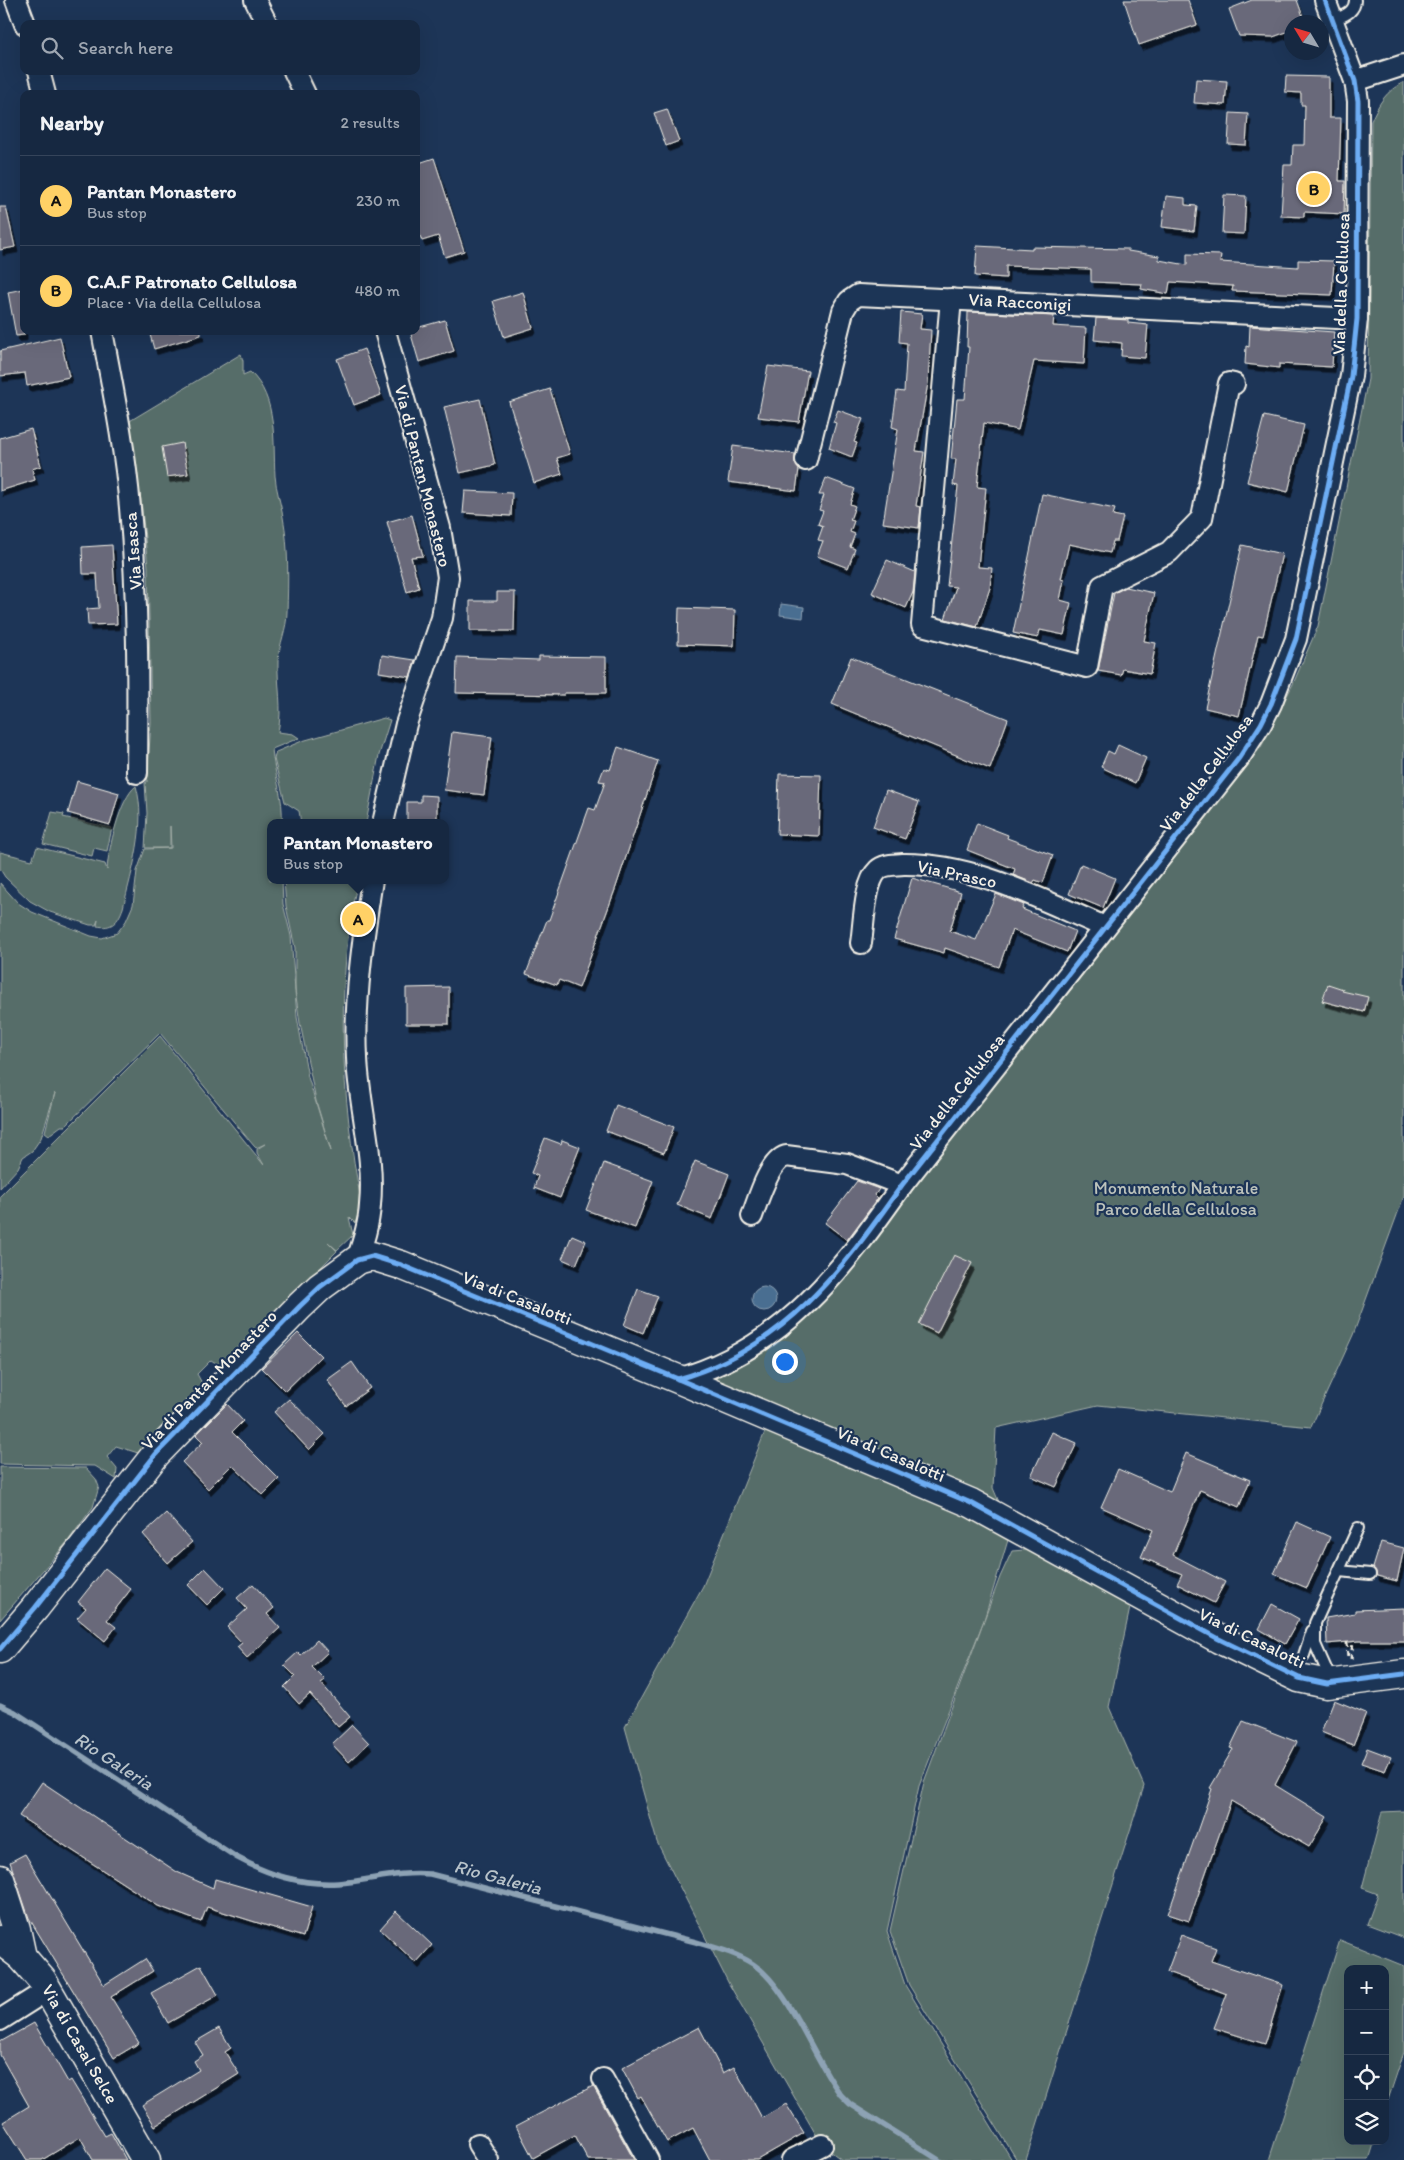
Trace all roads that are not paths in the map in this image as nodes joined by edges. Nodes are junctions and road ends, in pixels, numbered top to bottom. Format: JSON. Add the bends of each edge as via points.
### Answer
{"nodes":[{"id":1,"x":16,"y":0,"type":"edge"},
{"id":2,"x":255,"y":0,"type":"edge"},
{"id":3,"x":1325,"y":0,"type":"edge"},
{"id":4,"x":1355,"y":0,"type":"edge"},
{"id":5,"x":24,"y":20,"type":"edge"},
{"id":6,"x":265,"y":20,"type":"edge"},
{"id":7,"x":1332,"y":21,"type":"junction"},
{"id":8,"x":1404,"y":65,"type":"edge"},
{"id":9,"x":40,"y":75,"type":"edge"},
{"id":10,"x":296,"y":75,"type":"edge"},
{"id":11,"x":1355,"y":81,"type":"junction"},
{"id":12,"x":44,"y":90,"type":"edge"},
{"id":13,"x":303,"y":90,"type":"edge"},
{"id":14,"x":950,"y":299,"type":"junction"},
{"id":15,"x":1357,"y":319,"type":"junction"},
{"id":16,"x":103,"y":335,"type":"edge"},
{"id":17,"x":386,"y":335,"type":"edge"},
{"id":18,"x":1234,"y":384,"type":"dead end"},
{"id":19,"x":806,"y":460,"type":"dead end"},
{"id":20,"x":137,"y":773,"type":"dead end"},
{"id":21,"x":384,"y":819,"type":"edge"},
{"id":22,"x":371,"y":884,"type":"edge"},
{"id":23,"x":1105,"y":927,"type":"junction"},
{"id":24,"x":862,"y":943,"type":"dead end"},
{"id":25,"x":902,"y":1185,"type":"junction"},
{"id":26,"x":752,"y":1216,"type":"dead end"},
{"id":27,"x":357,"y":1260,"type":"junction"},
{"id":28,"x":678,"y":1379,"type":"junction"},
{"id":29,"x":1358,"y":1528,"type":"dead end"},
{"id":30,"x":1339,"y":1571,"type":"junction"},
{"id":31,"x":1370,"y":1574,"type":"dead end"},
{"id":32,"x":1315,"y":1623,"type":"junction"},
{"id":33,"x":0,"y":1649,"type":"edge"},
{"id":34,"x":1304,"y":1655,"type":"dead end"},
{"id":35,"x":1344,"y":1673,"type":"junction"},
{"id":36,"x":1404,"y":1674,"type":"edge"},
{"id":37,"x":0,"y":1880,"type":"edge"},
{"id":38,"x":0,"y":1940,"type":"edge"},
{"id":39,"x":22,"y":1957,"type":"junction"},
{"id":40,"x":49,"y":1989,"type":"junction"},
{"id":41,"x":0,"y":2020,"type":"edge"},
{"id":42,"x":603,"y":2080,"type":"dead end"},
{"id":43,"x":822,"y":2145,"type":"dead end"},
{"id":44,"x":146,"y":2160,"type":"edge"},
{"id":45,"x":648,"y":2160,"type":"edge"},
{"id":46,"x":792,"y":2160,"type":"edge"}],
"edges":[{"from":1,"to":5,"type":"street"},
{"from":2,"to":6,"type":"street"},
{"from":3,"to":7,"type":"street","name":"Via della Cellulosa"},
{"from":4,"to":7,"type":"lane","via":[[1355,6],[1349,13]]},
{"from":7,"to":11,"type":"street","name":"Via della Cellulosa"},
{"from":8,"to":11,"type":"street"},
{"from":9,"to":12,"type":"street"},
{"from":10,"to":13,"type":"street"},
{"from":11,"to":15,"type":"street","name":"Via della Cellulosa","via":[[1358,101]]},
{"from":14,"to":15,"type":"street","name":"Via Racconigi"},
{"from":14,"to":18,"type":"street","via":[[922,626],[1087,667],[1102,586],[1169,552],[1202,518],[1229,383]]},
{"from":14,"to":19,"type":"street","name":"Via Racconigi","via":[[862,294],[849,301],[842,315]]},
{"from":15,"to":23,"type":"street","name":"Via della Cellulosa","via":[[1351,376],[1300,623],[1282,678],[1261,724],[1239,758]]},
{"from":16,"to":20,"type":"street","name":"Via Isasca","via":[[130,506],[137,618]]},
{"from":17,"to":21,"type":"street","name":"Via di Pantan Monastero","via":[[440,528],[448,577],[442,618],[406,724]]},
{"from":22,"to":27,"type":"street","via":[[356,1038],[371,1192],[367,1226]]},
{"from":23,"to":24,"type":"street","name":"Via Prasco","via":[[980,876],[938,867],[890,865],[879,869],[870,882]]},
{"from":23,"to":25,"type":"street","name":"Via della Cellulosa"},
{"from":25,"to":26,"type":"street","via":[[847,1164],[786,1156],[772,1168]]},
{"from":25,"to":28,"type":"street","name":"Via della Cellulosa","via":[[859,1246],[794,1316],[762,1341],[723,1363]]},
{"from":27,"to":28,"type":"street","name":"Via di Casalotti","via":[[369,1256],[401,1265]]},
{"from":27,"to":33,"type":"street","name":"Via di Pantan Monastero","via":[[300,1306],[156,1454]]},
{"from":28,"to":35,"type":"street","name":"Via di Casalotti","via":[[971,1503],[1218,1639],[1299,1678],[1316,1683]]},
{"from":29,"to":30,"type":"lane"},
{"from":30,"to":31,"type":"lane"},
{"from":30,"to":32,"type":"lane"},
{"from":32,"to":34,"type":"lane"},
{"from":32,"to":35,"type":"lane","via":[[1315,1644]]},
{"from":35,"to":36,"type":"street","name":"Via di Casalotti"},
{"from":37,"to":39,"type":"street"},
{"from":38,"to":39,"type":"street","name":"Via di Casal Selce"},
{"from":39,"to":40,"type":"street","name":"Via di Casal Selce"},
{"from":40,"to":41,"type":"street"},
{"from":40,"to":44,"type":"street","name":"Via di Casal Selce"},
{"from":42,"to":45,"type":"street"},
{"from":43,"to":46,"type":"street"}]}
